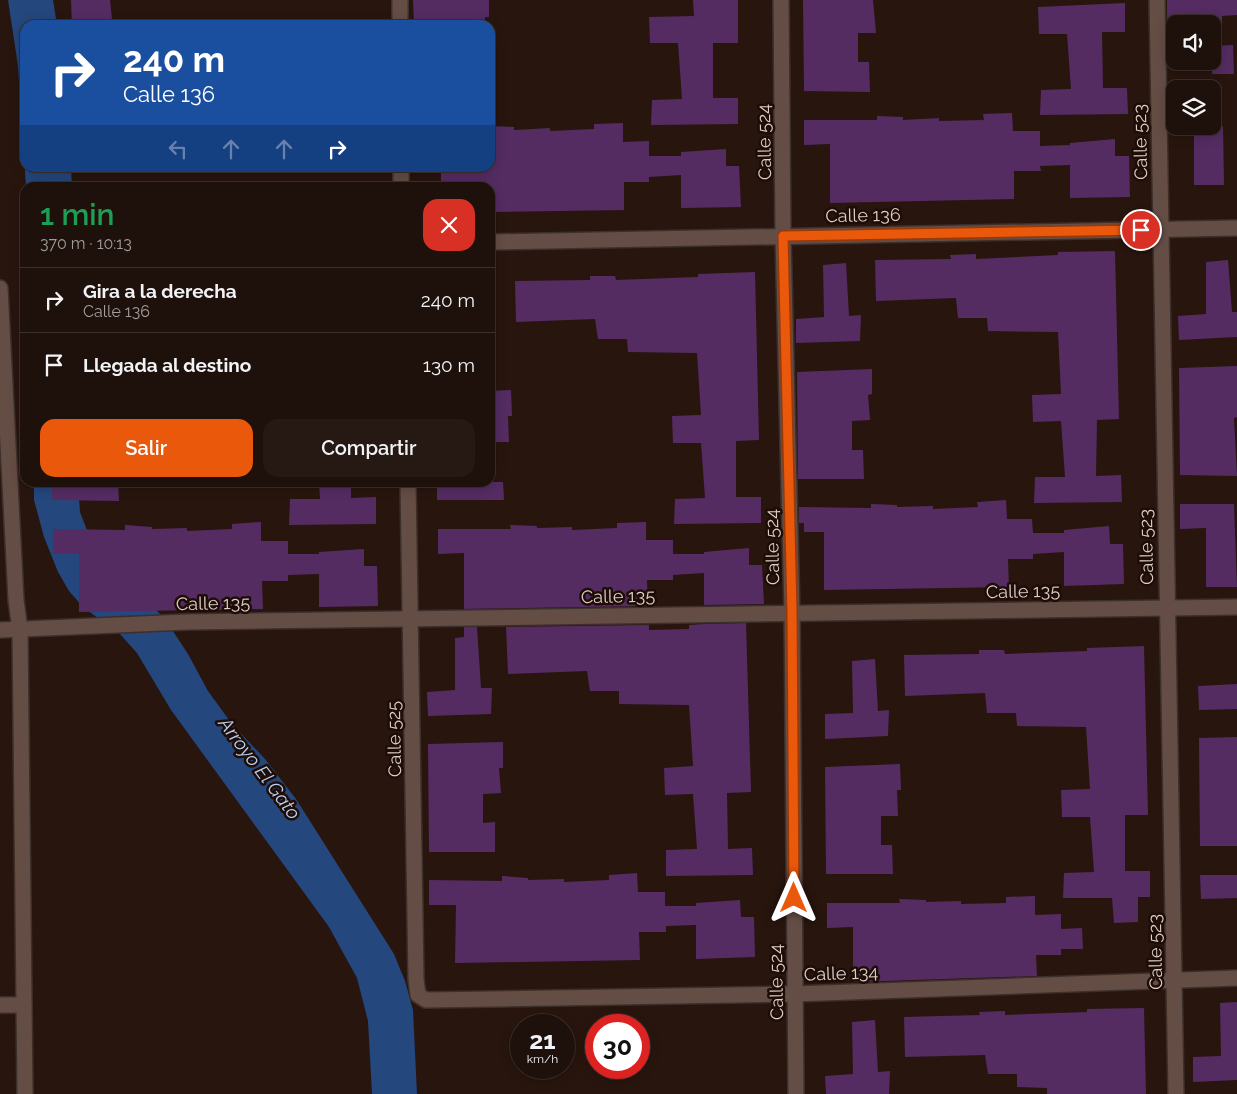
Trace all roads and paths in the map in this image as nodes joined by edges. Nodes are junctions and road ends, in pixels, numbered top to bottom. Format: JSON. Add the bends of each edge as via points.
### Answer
{"nodes":[{"id":1,"x":400,"y":0,"type":"edge"},
{"id":2,"x":781,"y":0,"type":"edge"},
{"id":3,"x":1157,"y":0,"type":"edge"},
{"id":4,"x":400,"y":20,"type":"edge"},
{"id":5,"x":1237,"y":228,"type":"edge"},
{"id":6,"x":1161,"y":230,"type":"junction"},
{"id":7,"x":783,"y":236,"type":"junction"},
{"id":8,"x":495,"y":242,"type":"edge"},
{"id":9,"x":0,"y":288,"type":"edge"},
{"id":10,"x":408,"y":487,"type":"edge"},
{"id":11,"x":1166,"y":608,"type":"junction"},
{"id":12,"x":1237,"y":608,"type":"edge"},
{"id":13,"x":792,"y":612,"type":"junction"},
{"id":14,"x":412,"y":619,"type":"junction"},
{"id":15,"x":0,"y":630,"type":"edge"},
{"id":16,"x":20,"y":630,"type":"junction"},
{"id":17,"x":1174,"y":978,"type":"junction"},
{"id":18,"x":1237,"y":978,"type":"edge"},
{"id":19,"x":418,"y":994,"type":"joint"},
{"id":20,"x":794,"y":994,"type":"junction"},
{"id":21,"x":24,"y":1004,"type":"junction"},
{"id":22,"x":0,"y":1005,"type":"edge"},
{"id":23,"x":25,"y":1094,"type":"edge"},
{"id":24,"x":796,"y":1094,"type":"edge"},
{"id":25,"x":1176,"y":1094,"type":"edge"}],
"edges":[{"from":1,"to":4,"type":"street"},
{"from":2,"to":7,"type":"street","name":"Calle 524"},
{"from":3,"to":6,"type":"street","name":"Calle 523"},
{"from":5,"to":6,"type":"street","name":"Calle 136"},
{"from":6,"to":7,"type":"street","name":"Calle 136"},
{"from":6,"to":11,"type":"street","name":"Calle 523"},
{"from":7,"to":8,"type":"street","name":"Calle 136"},
{"from":7,"to":13,"type":"street","name":"Calle 524"},
{"from":9,"to":16,"type":"street"},
{"from":10,"to":14,"type":"street","name":"Calle 525"},
{"from":11,"to":12,"type":"street","name":"Calle 135"},
{"from":11,"to":13,"type":"street","name":"Calle 135"},
{"from":11,"to":17,"type":"street","name":"Calle 523"},
{"from":13,"to":14,"type":"street","name":"Calle 135"},
{"from":13,"to":20,"type":"street","name":"Calle 524"},
{"from":14,"to":16,"type":"street","name":"Calle 135","via":[[187,622]]},
{"from":14,"to":19,"type":"street","name":"Calle 525"},
{"from":15,"to":16,"type":"street","name":"Calle 135"},
{"from":16,"to":21,"type":"street"},
{"from":17,"to":18,"type":"street","name":"Calle 134"},
{"from":17,"to":20,"type":"street","name":"Calle 134"},
{"from":17,"to":25,"type":"street","name":"Calle 523"},
{"from":19,"to":20,"type":"street","name":"Calle 134","via":[[426,1000]]},
{"from":20,"to":24,"type":"street","name":"Calle 524"},
{"from":21,"to":22,"type":"street"},
{"from":21,"to":23,"type":"street"}]}
